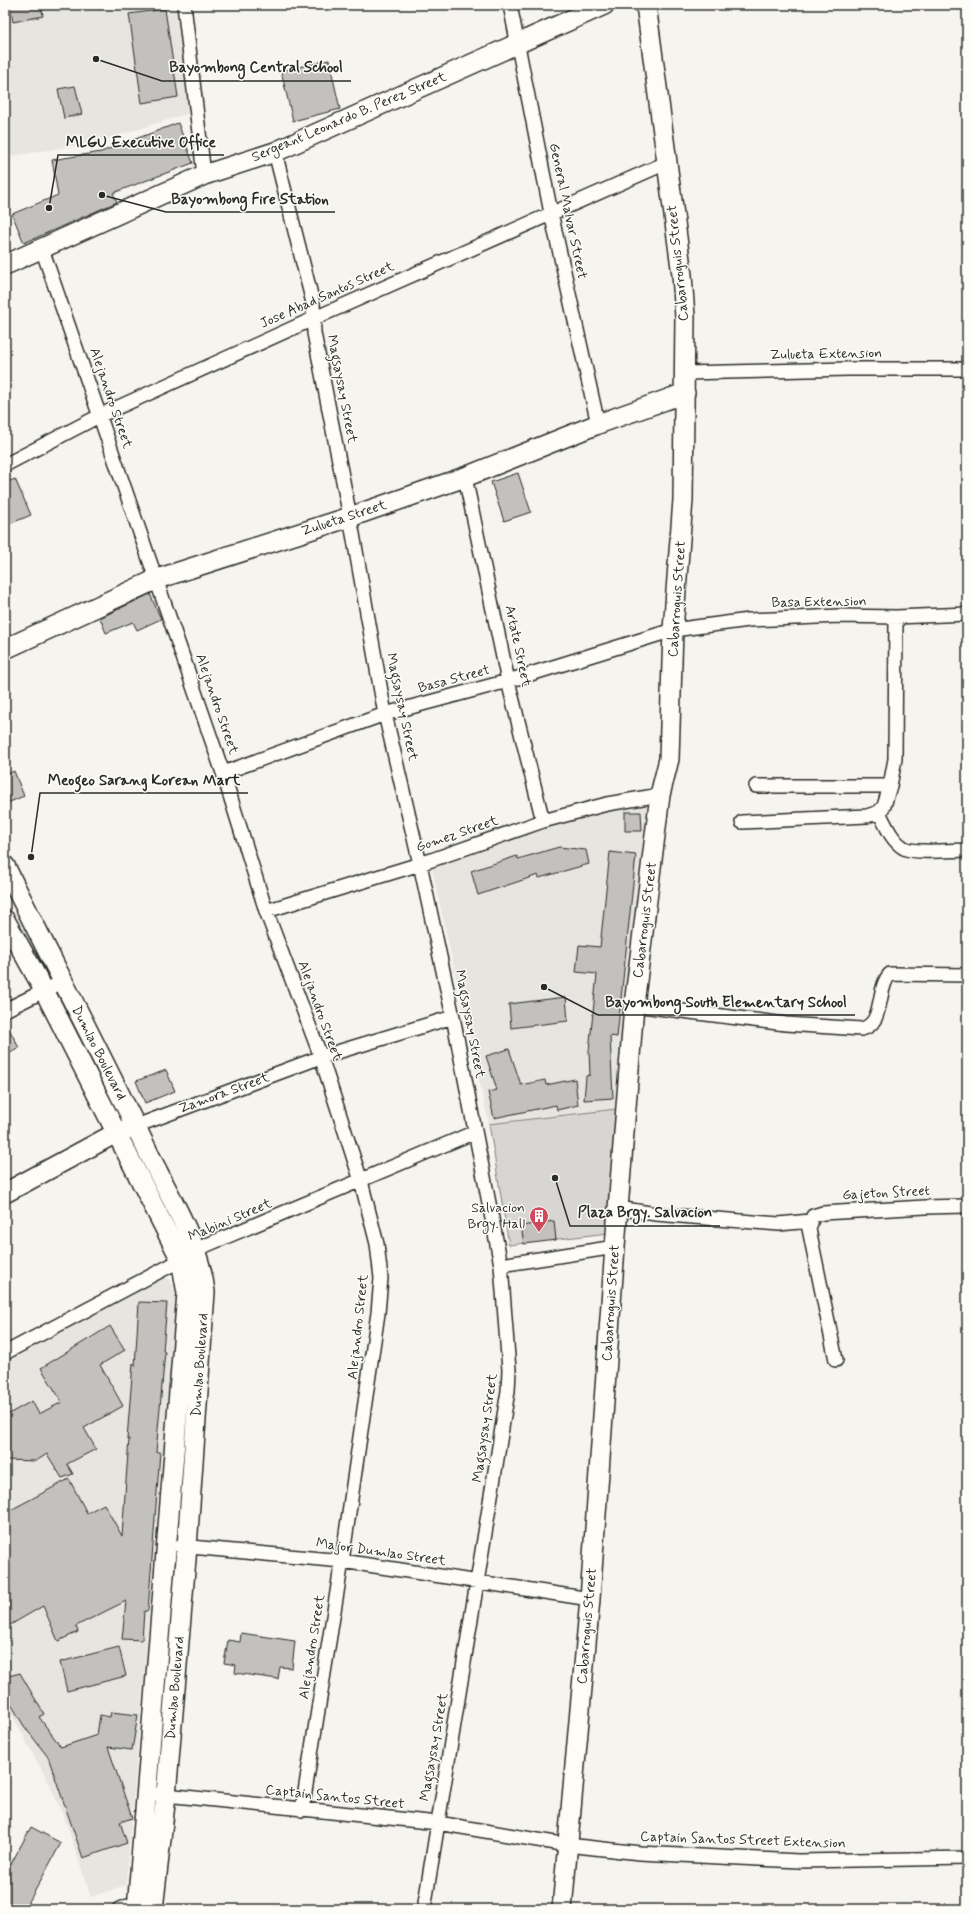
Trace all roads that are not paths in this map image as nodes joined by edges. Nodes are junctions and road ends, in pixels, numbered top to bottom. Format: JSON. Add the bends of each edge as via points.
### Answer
{"nodes":[{"id":1,"x":184,"y":5,"type":"edge"},
{"id":2,"x":510,"y":5,"type":"edge"},
{"id":3,"x":604,"y":5,"type":"edge"},
{"id":4,"x":646,"y":5,"type":"edge"},
{"id":5,"x":518,"y":44,"type":"junction"},
{"id":6,"x":275,"y":152,"type":"junction"},
{"id":7,"x":666,"y":163,"type":"junction"},
{"id":8,"x":204,"y":175,"type":"junction"},
{"id":9,"x":551,"y":213,"type":"junction"},
{"id":10,"x":42,"y":249,"type":"junction"},
{"id":11,"x":5,"y":265,"type":"edge"},
{"id":12,"x":314,"y":318,"type":"junction"},
{"id":13,"x":967,"y":369,"type":"edge"},
{"id":14,"x":685,"y":373,"type":"junction"},
{"id":15,"x":685,"y":393,"type":"junction"},
{"id":16,"x":101,"y":415,"type":"junction"},
{"id":17,"x":598,"y":424,"type":"junction"},
{"id":18,"x":5,"y":465,"type":"edge"},
{"id":19,"x":465,"y":477,"type":"junction"},
{"id":20,"x":350,"y":517,"type":"junction"},
{"id":21,"x":157,"y":579,"type":"junction"},
{"id":22,"x":967,"y":614,"type":"edge"},
{"id":23,"x":896,"y":617,"type":"junction"},
{"id":24,"x":674,"y":630,"type":"junction"},
{"id":25,"x":5,"y":649,"type":"edge"},
{"id":26,"x":508,"y":681,"type":"junction"},
{"id":27,"x":385,"y":714,"type":"junction"},
{"id":28,"x":224,"y":773,"type":"junction"},
{"id":29,"x":756,"y":786,"type":"dead end"},
{"id":30,"x":890,"y":786,"type":"junction"},
{"id":31,"x":660,"y":795,"type":"junction"},
{"id":32,"x":879,"y":812,"type":"junction"},
{"id":33,"x":543,"y":821,"type":"junction"},
{"id":34,"x":742,"y":822,"type":"dead end"},
{"id":35,"x":967,"y":850,"type":"edge"},
{"id":36,"x":420,"y":864,"type":"junction"},
{"id":37,"x":5,"y":866,"type":"edge"},
{"id":38,"x":266,"y":911,"type":"junction"},
{"id":39,"x":5,"y":920,"type":"edge"},
{"id":40,"x":967,"y":975,"type":"edge"},
{"id":41,"x":62,"y":982,"type":"junction"},
{"id":42,"x":44,"y":990,"type":"junction"},
{"id":43,"x":634,"y":1005,"type":"junction"},
{"id":44,"x":5,"y":1010,"type":"edge"},
{"id":45,"x":453,"y":1017,"type":"junction"},
{"id":46,"x":321,"y":1057,"type":"junction"},
{"id":47,"x":136,"y":1126,"type":"junction"},
{"id":48,"x":475,"y":1132,"type":"junction"},
{"id":49,"x":116,"y":1133,"type":"junction"},
{"id":50,"x":361,"y":1181,"type":"junction"},
{"id":51,"x":5,"y":1193,"type":"edge"},
{"id":52,"x":967,"y":1206,"type":"edge"},
{"id":53,"x":618,"y":1208,"type":"junction"},
{"id":54,"x":810,"y":1221,"type":"junction"},
{"id":55,"x":615,"y":1247,"type":"junction"},
{"id":56,"x":188,"y":1255,"type":"junction"},
{"id":57,"x":500,"y":1265,"type":"junction"},
{"id":58,"x":5,"y":1353,"type":"edge"},
{"id":59,"x":836,"y":1360,"type":"dead end"},
{"id":60,"x":167,"y":1545,"type":"junction"},
{"id":61,"x":187,"y":1547,"type":"junction"},
{"id":62,"x":342,"y":1561,"type":"junction"},
{"id":63,"x":478,"y":1582,"type":"junction"},
{"id":64,"x":590,"y":1599,"type":"junction"},
{"id":65,"x":146,"y":1793,"type":"junction"},
{"id":66,"x":166,"y":1795,"type":"junction"},
{"id":67,"x":302,"y":1810,"type":"junction"},
{"id":68,"x":438,"y":1823,"type":"junction"},
{"id":69,"x":566,"y":1845,"type":"junction"},
{"id":70,"x":967,"y":1858,"type":"edge"},
{"id":71,"x":146,"y":1905,"type":"edge"},
{"id":72,"x":119,"y":1909,"type":"edge"},
{"id":73,"x":424,"y":1909,"type":"edge"},
{"id":74,"x":562,"y":1909,"type":"edge"}],
"edges":[{"from":1,"to":8,"type":"street"},
{"from":2,"to":5,"type":"street","name":"General Malvar Street"},
{"from":3,"to":5,"type":"street","name":"Sergeant Leonardo B. Perez Street"},
{"from":4,"to":7,"type":"street","name":"Cabarroguis Street"},
{"from":5,"to":6,"type":"street","name":"Sergeant Leonardo B. Perez Street"},
{"from":5,"to":9,"type":"street","name":"General Malvar Street"},
{"from":6,"to":8,"type":"street","name":"Sergeant Leonardo B. Perez Street"},
{"from":6,"to":12,"type":"street","name":"Magsaysay Street","via":[[313,303]]},
{"from":7,"to":9,"type":"street","name":"Jose Abad Santos Street"},
{"from":7,"to":14,"type":"street","name":"Cabarroguis Street","via":[[682,274]]},
{"from":8,"to":10,"type":"street","name":"Sergeant Leonardo B. Perez Street"},
{"from":9,"to":12,"type":"street","name":"Jose Abad Santos Street"},
{"from":9,"to":17,"type":"street","name":"General Malvar Street"},
{"from":10,"to":11,"type":"street","name":"Sergeant Leonardo B. Perez Street"},
{"from":10,"to":16,"type":"street","name":"Alejandro Street"},
{"from":12,"to":16,"type":"street","name":"Jose Abad Santos Street"},
{"from":12,"to":20,"type":"street","name":"Magsaysay Street","via":[[314,333]]},
{"from":13,"to":14,"type":"street","name":"Zulueta Extension"},
{"from":14,"to":15,"type":"street","name":"Cabarroguis Street"},
{"from":15,"to":17,"type":"street","name":"Zulueta Street"},
{"from":15,"to":24,"type":"street","name":"Cabarroguis Street"},
{"from":16,"to":18,"type":"street","name":"Jose Abad Santos Street"},
{"from":16,"to":21,"type":"street","name":"Alejandro Street"},
{"from":17,"to":19,"type":"street","name":"Zulueta Street"},
{"from":19,"to":20,"type":"street","name":"Zulueta Street"},
{"from":19,"to":26,"type":"street","name":"Artate Street"},
{"from":20,"to":21,"type":"street","name":"Zulueta Street"},
{"from":20,"to":27,"type":"street","name":"Magsaysay Street"},
{"from":21,"to":25,"type":"street","name":"Zulueta Street"},
{"from":21,"to":28,"type":"street","name":"Alejandro Street"},
{"from":22,"to":23,"type":"street","name":"Basa Extension"},
{"from":23,"to":24,"type":"street","name":"Basa Extension","via":[[839,616],[749,620]]},
{"from":23,"to":30,"type":"street","via":[[895,759]]},
{"from":24,"to":26,"type":"street","name":"Basa Street"},
{"from":24,"to":31,"type":"street","name":"Cabarroguis Street","via":[[668,759]]},
{"from":26,"to":27,"type":"street","name":"Basa Street"},
{"from":26,"to":33,"type":"street","name":"Artate Street"},
{"from":27,"to":28,"type":"street","name":"Basa Street"},
{"from":27,"to":36,"type":"street","name":"Magsaysay Street"},
{"from":28,"to":38,"type":"street","name":"Alejandro Street"},
{"from":29,"to":30,"type":"street"},
{"from":30,"to":32,"type":"street","via":[[884,806]]},
{"from":31,"to":33,"type":"street","name":"Gomez Street","via":[[607,804]]},
{"from":31,"to":43,"type":"street","name":"Cabarroguis Street"},
{"from":32,"to":34,"type":"street","via":[[867,816]]},
{"from":32,"to":35,"type":"street","via":[[893,836],[904,848],[915,851]]},
{"from":33,"to":36,"type":"street","name":"Gomez Street"},
{"from":36,"to":38,"type":"street","name":"Gomez Street"},
{"from":36,"to":45,"type":"street","name":"Magsaysay Street"},
{"from":37,"to":41,"type":"street","name":"Dumlao Boulevard"},
{"from":38,"to":46,"type":"street","name":"Alejandro Street"},
{"from":39,"to":42,"type":"street","name":"Dumlao Boulevard"},
{"from":40,"to":43,"type":"street","via":[[890,974],[884,982],[874,1021],[861,1029],[786,1024]]},
{"from":41,"to":42,"type":"street"},
{"from":41,"to":47,"type":"street","name":"Dumlao Boulevard"},
{"from":42,"to":44,"type":"street"},
{"from":42,"to":49,"type":"street","name":"Dumlao Boulevard"},
{"from":43,"to":53,"type":"street","name":"Cabarroguis Street"},
{"from":45,"to":46,"type":"street","name":"Zamora Street"},
{"from":45,"to":48,"type":"street","name":"Magsaysay Street"},
{"from":46,"to":47,"type":"street","name":"Zamora Street"},
{"from":46,"to":50,"type":"street","name":"Alejandro Street"},
{"from":47,"to":49,"type":"street","name":"Zamora Street"},
{"from":47,"to":56,"type":"street","name":"Dumlao Boulevard"},
{"from":48,"to":50,"type":"street","name":"Mabini Street"},
{"from":48,"to":57,"type":"street","name":"Magsaysay Street"},
{"from":49,"to":51,"type":"street","name":"Zamora Street"},
{"from":49,"to":56,"type":"street","name":"Dumlao Boulevard"},
{"from":50,"to":56,"type":"street","name":"Mabini Street"},
{"from":50,"to":62,"type":"street","name":"Alejandro Street","via":[[377,1244],[380,1278],[373,1353]]},
{"from":52,"to":54,"type":"street","name":"Gajeton Street","via":[[823,1213],[813,1216]]},
{"from":53,"to":54,"type":"street","name":"Gajeton Street","via":[[656,1214],[779,1224]]},
{"from":53,"to":55,"type":"street","name":"Cabarroguis Street"},
{"from":54,"to":59,"type":"street","via":[[809,1229]]},
{"from":55,"to":57,"type":"street"},
{"from":55,"to":64,"type":"street","name":"Cabarroguis Street"},
{"from":56,"to":58,"type":"street","name":"Mabini Street"},
{"from":56,"to":60,"type":"street","name":"Dumlao Boulevard"},
{"from":56,"to":61,"type":"street","name":"Dumlao Boulevard","via":[[203,1277],[205,1292]]},
{"from":57,"to":63,"type":"street","name":"Magsaysay Street","via":[[509,1370],[508,1391]]},
{"from":60,"to":61,"type":"street","name":"Major Dumlao Street"},
{"from":60,"to":65,"type":"street","name":"Dumlao Boulevard"},
{"from":61,"to":62,"type":"street","name":"Major Dumlao Street"},
{"from":61,"to":66,"type":"street","name":"Dumlao Boulevard"},
{"from":62,"to":63,"type":"street","name":"Major Dumlao Street"},
{"from":62,"to":67,"type":"street","name":"Alejandro Street"},
{"from":63,"to":64,"type":"street","name":"Major Dumlao Street"},
{"from":63,"to":68,"type":"street","name":"Magsaysay Street"},
{"from":64,"to":69,"type":"street","name":"Cabarroguis Street"},
{"from":65,"to":66,"type":"street","name":"Captain Santos Street"},
{"from":65,"to":71,"type":"street","name":"Dumlao Boulevard"},
{"from":66,"to":67,"type":"street","name":"Captain Santos Street"},
{"from":66,"to":71,"type":"street","name":"Dumlao Boulevard"},
{"from":67,"to":68,"type":"street","name":"Captain Santos Street"},
{"from":68,"to":69,"type":"street","name":"Captain Santos Street"},
{"from":68,"to":73,"type":"street","name":"Magsaysay Street"},
{"from":69,"to":70,"type":"street","name":"Captain Santos Street Extension","via":[[640,1853],[799,1861]]},
{"from":69,"to":74,"type":"street","name":"Cabarroguis Street"},
{"from":71,"to":72,"type":"street"}]}
